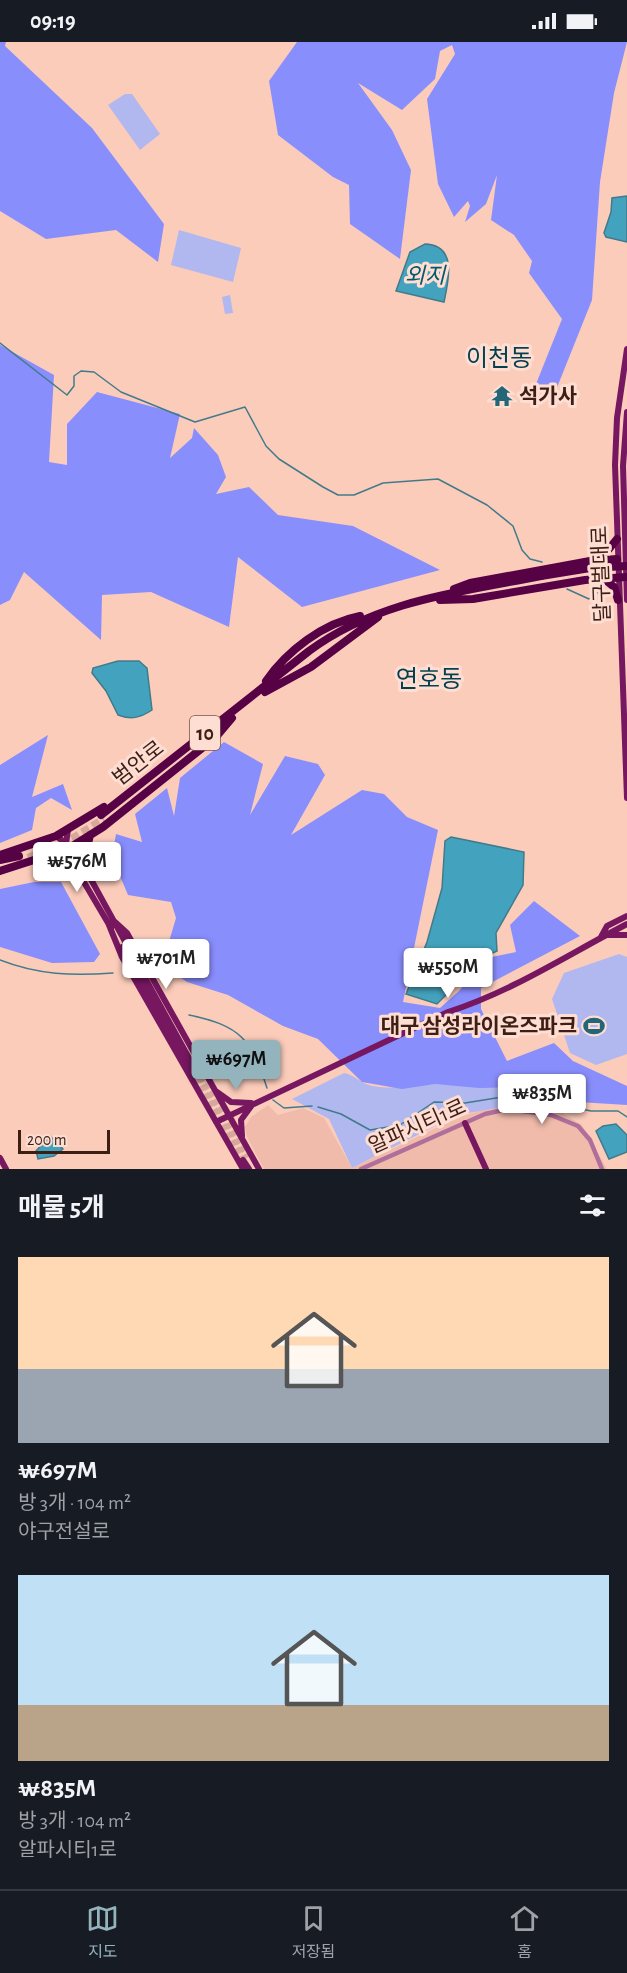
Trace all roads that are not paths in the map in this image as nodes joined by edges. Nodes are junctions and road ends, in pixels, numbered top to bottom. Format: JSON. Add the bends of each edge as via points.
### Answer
{"nodes":[{"id":1,"x":627,"y":349,"type":"edge"},
{"id":2,"x":627,"y":412,"type":"edge"},
{"id":3,"x":617,"y":539,"type":"junction"},
{"id":4,"x":617,"y":559,"type":"junction"},
{"id":5,"x":600,"y":560,"type":"junction"},
{"id":6,"x":627,"y":566,"type":"edge"},
{"id":7,"x":623,"y":574,"type":"edge"},
{"id":8,"x":602,"y":577,"type":"junction"},
{"id":9,"x":541,"y":579,"type":"junction"},
{"id":10,"x":627,"y":595,"type":"edge"},
{"id":11,"x":439,"y":598,"type":"junction"},
{"id":12,"x":618,"y":600,"type":"junction"},
{"id":13,"x":627,"y":600,"type":"edge"},
{"id":14,"x":377,"y":615,"type":"junction"},
{"id":15,"x":262,"y":691,"type":"junction"},
{"id":16,"x":231,"y":716,"type":"junction"},
{"id":17,"x":627,"y":798,"type":"edge"},
{"id":18,"x":102,"y":818,"type":"junction"},
{"id":19,"x":68,"y":830,"type":"junction"},
{"id":20,"x":90,"y":835,"type":"junction"},
{"id":21,"x":56,"y":836,"type":"junction"},
{"id":22,"x":67,"y":846,"type":"junction"},
{"id":23,"x":0,"y":855,"type":"edge"},
{"id":24,"x":47,"y":857,"type":"junction"},
{"id":25,"x":21,"y":858,"type":"junction"},
{"id":26,"x":0,"y":860,"type":"edge"},
{"id":27,"x":0,"y":866,"type":"edge"},
{"id":28,"x":0,"y":871,"type":"edge"},
{"id":29,"x":78,"y":871,"type":"junction"},
{"id":30,"x":88,"y":874,"type":"junction"},
{"id":31,"x":627,"y":916,"type":"edge"},
{"id":32,"x":112,"y":924,"type":"junction"},
{"id":33,"x":627,"y":924,"type":"edge"},
{"id":34,"x":627,"y":935,"type":"edge"},
{"id":35,"x":602,"y":937,"type":"junction"},
{"id":36,"x":193,"y":1070,"type":"tunnel mouth"},
{"id":37,"x":212,"y":1086,"type":"junction"},
{"id":38,"x":198,"y":1091,"type":"junction"},
{"id":39,"x":255,"y":1102,"type":"junction"},
{"id":40,"x":228,"y":1115,"type":"junction"},
{"id":41,"x":216,"y":1122,"type":"junction"},
{"id":42,"x":465,"y":1123,"type":"junction"},
{"id":43,"x":237,"y":1132,"type":"junction"},
{"id":44,"x":226,"y":1140,"type":"junction"},
{"id":45,"x":243,"y":1141,"type":"junction"},
{"id":46,"x":0,"y":1158,"type":"edge"},
{"id":47,"x":368,"y":1167,"type":"edge"},
{"id":48,"x":6,"y":1169,"type":"edge"},
{"id":49,"x":243,"y":1169,"type":"edge"},
{"id":50,"x":249,"y":1169,"type":"edge"},
{"id":51,"x":257,"y":1169,"type":"edge"},
{"id":52,"x":361,"y":1169,"type":"edge"},
{"id":53,"x":486,"y":1169,"type":"edge"},
{"id":54,"x":602,"y":1169,"type":"edge"}],
"edges":[{"from":1,"to":3,"type":"main road","name":"달구벌대로","via":[[617,418]]},
{"from":2,"to":7,"type":"main road","name":"달구벌대로"},
{"from":3,"to":4,"type":"main road","name":"달구벌대로"},
{"from":3,"to":5,"type":"highway"},
{"from":4,"to":5,"type":"highway"},
{"from":4,"to":7,"type":"main road","name":"달구벌대로"},
{"from":5,"to":11,"type":"highway","via":[[470,583]]},
{"from":6,"to":9,"type":"highway","number":"10","bridge":true},
{"from":7,"to":8,"type":"highway"},
{"from":7,"to":9,"type":"highway","number":"10"},
{"from":7,"to":10,"type":"main road","name":"달구벌대로"},
{"from":7,"to":12,"type":"main road","name":"달구벌대로"},
{"from":8,"to":11,"type":"highway","via":[[473,599]]},
{"from":8,"to":12,"type":"highway","via":[[614,587]]},
{"from":9,"to":11,"type":"highway","number":"10"},
{"from":10,"to":13,"type":"main road","name":"달구벌대로"},
{"from":11,"to":14,"type":"highway","number":"10"},
{"from":12,"to":17,"type":"main road","name":"달구벌대로"},
{"from":14,"to":15,"type":"highway","via":[[311,667]]},
{"from":14,"to":15,"type":"highway","number":"10","via":[[341,630]]},
{"from":14,"to":15,"type":"highway","via":[[339,623],[308,640],[271,673]]},
{"from":15,"to":16,"type":"highway","number":"10"},
{"from":16,"to":18,"type":"highway","via":[[207,726]]},
{"from":16,"to":18,"type":"highway","via":[[216,737]]},
{"from":18,"to":19,"type":"highway"},
{"from":18,"to":20,"type":"highway"},
{"from":19,"to":21,"type":"highway"},
{"from":19,"to":22,"type":"main road"},
{"from":20,"to":22,"type":"highway"},
{"from":20,"to":30,"type":"highway","via":[[85,856]]},
{"from":21,"to":22,"type":"main road"},
{"from":21,"to":25,"type":"highway"},
{"from":22,"to":24,"type":"highway"},
{"from":22,"to":29,"type":"main road"},
{"from":22,"to":30,"type":"main road"},
{"from":23,"to":25,"type":"highway"},
{"from":24,"to":25,"type":"highway"},
{"from":24,"to":29,"type":"highway"},
{"from":25,"to":26,"type":"highway"},
{"from":25,"to":27,"type":"highway"},
{"from":25,"to":28,"type":"highway"},
{"from":29,"to":32,"type":"main road"},
{"from":30,"to":32,"type":"main road"},
{"from":31,"to":35,"type":"main road"},
{"from":32,"to":36,"type":"main road"},
{"from":32,"to":37,"type":"main road","via":[[127,933]]},
{"from":32,"to":38,"type":"main road","via":[[122,957]]},
{"from":33,"to":35,"type":"main road"},
{"from":34,"to":35,"type":"main road"},
{"from":35,"to":39,"type":"main road","via":[[486,1000],[448,1012]]},
{"from":37,"to":38,"type":"main road","via":[[207,1094]]},
{"from":37,"to":39,"type":"main road","via":[[231,1102]]},
{"from":37,"to":40,"type":"main road"},
{"from":38,"to":41,"type":"main road"},
{"from":39,"to":40,"type":"main road"},
{"from":39,"to":45,"type":"main road","via":[[241,1120]]},
{"from":40,"to":41,"type":"main road"},
{"from":40,"to":43,"type":"main road"},
{"from":41,"to":44,"type":"main road"},
{"from":42,"to":47,"type":"street","name":"알파시티1로"},
{"from":42,"to":53,"type":"main road"},
{"from":42,"to":54,"type":"street","name":"알파시티1로","via":[[508,1109],[569,1121],[583,1131]]},
{"from":43,"to":44,"type":"main road","via":[[229,1129]]},
{"from":43,"to":45,"type":"main road"},
{"from":44,"to":49,"type":"main road"},
{"from":45,"to":51,"type":"main road"},
{"from":46,"to":48,"type":"main road"},
{"from":47,"to":52,"type":"street","name":"알파시티1로"},
{"from":50,"to":51,"type":"main road","via":[[246,1159]]}]}
